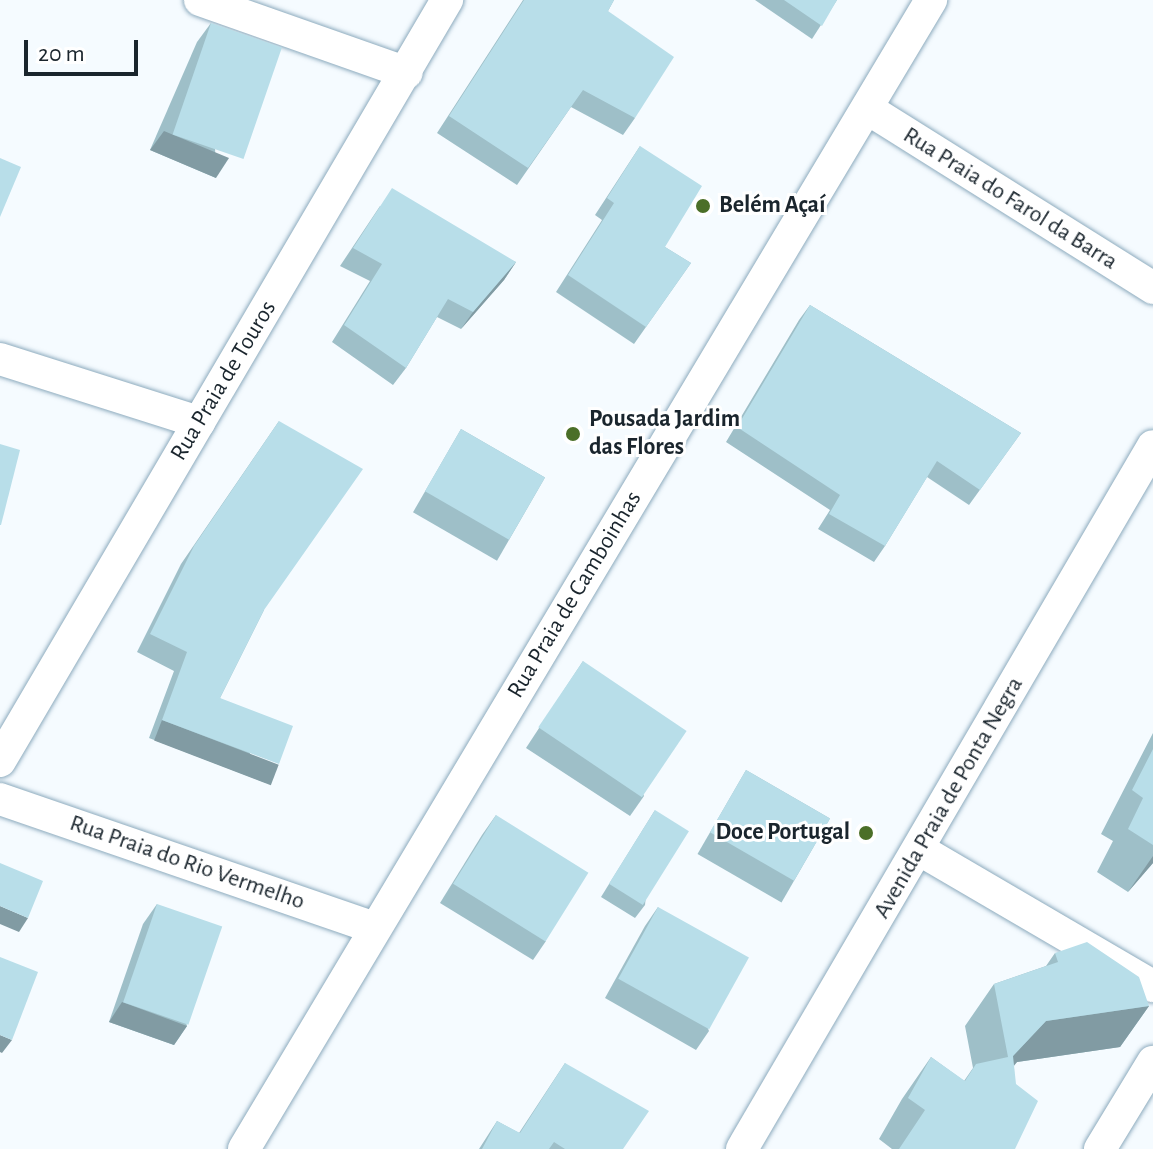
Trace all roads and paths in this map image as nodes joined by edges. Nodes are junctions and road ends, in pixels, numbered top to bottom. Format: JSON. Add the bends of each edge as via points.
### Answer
{"nodes":[{"id":1,"x":200,"y":0,"type":"edge"},
{"id":2,"x":447,"y":0,"type":"edge"},
{"id":3,"x":931,"y":0,"type":"edge"},
{"id":4,"x":407,"y":73,"type":"junction"},
{"id":5,"x":868,"y":109,"type":"junction"},
{"id":6,"x":1153,"y":288,"type":"edge"},
{"id":7,"x":0,"y":359,"type":"edge"},
{"id":8,"x":199,"y":422,"type":"junction"},
{"id":9,"x":1153,"y":446,"type":"edge"},
{"id":10,"x":0,"y":761,"type":"edge"},
{"id":11,"x":0,"y":799,"type":"edge"},
{"id":12,"x":920,"y":850,"type":"junction"},
{"id":13,"x":374,"y":928,"type":"junction"},
{"id":14,"x":1153,"y":986,"type":"edge"},
{"id":15,"x":1153,"y":1062,"type":"edge"},
{"id":16,"x":244,"y":1149,"type":"edge"},
{"id":17,"x":742,"y":1149,"type":"edge"},
{"id":18,"x":1100,"y":1149,"type":"edge"}],
"edges":[{"from":1,"to":4,"type":"street"},
{"from":2,"to":4,"type":"street","name":"Rua Praia de Touros"},
{"from":3,"to":5,"type":"street","name":"Rua Praia de Camboinhas"},
{"from":4,"to":8,"type":"street","name":"Rua Praia de Touros"},
{"from":5,"to":6,"type":"street","name":"Rua Praia do Farol da Barra"},
{"from":5,"to":13,"type":"street","name":"Rua Praia de Camboinhas"},
{"from":7,"to":8,"type":"street"},
{"from":8,"to":10,"type":"street","name":"Rua Praia de Touros"},
{"from":9,"to":12,"type":"street","name":"Avenida Praia de Ponta Negra"},
{"from":11,"to":13,"type":"street","name":"Rua Praia do Rio Vermelho"},
{"from":12,"to":14,"type":"street"},
{"from":12,"to":17,"type":"street","name":"Avenida Praia de Ponta Negra"},
{"from":13,"to":16,"type":"street","name":"Rua Praia de Camboinhas"},
{"from":15,"to":18,"type":"street"}]}
